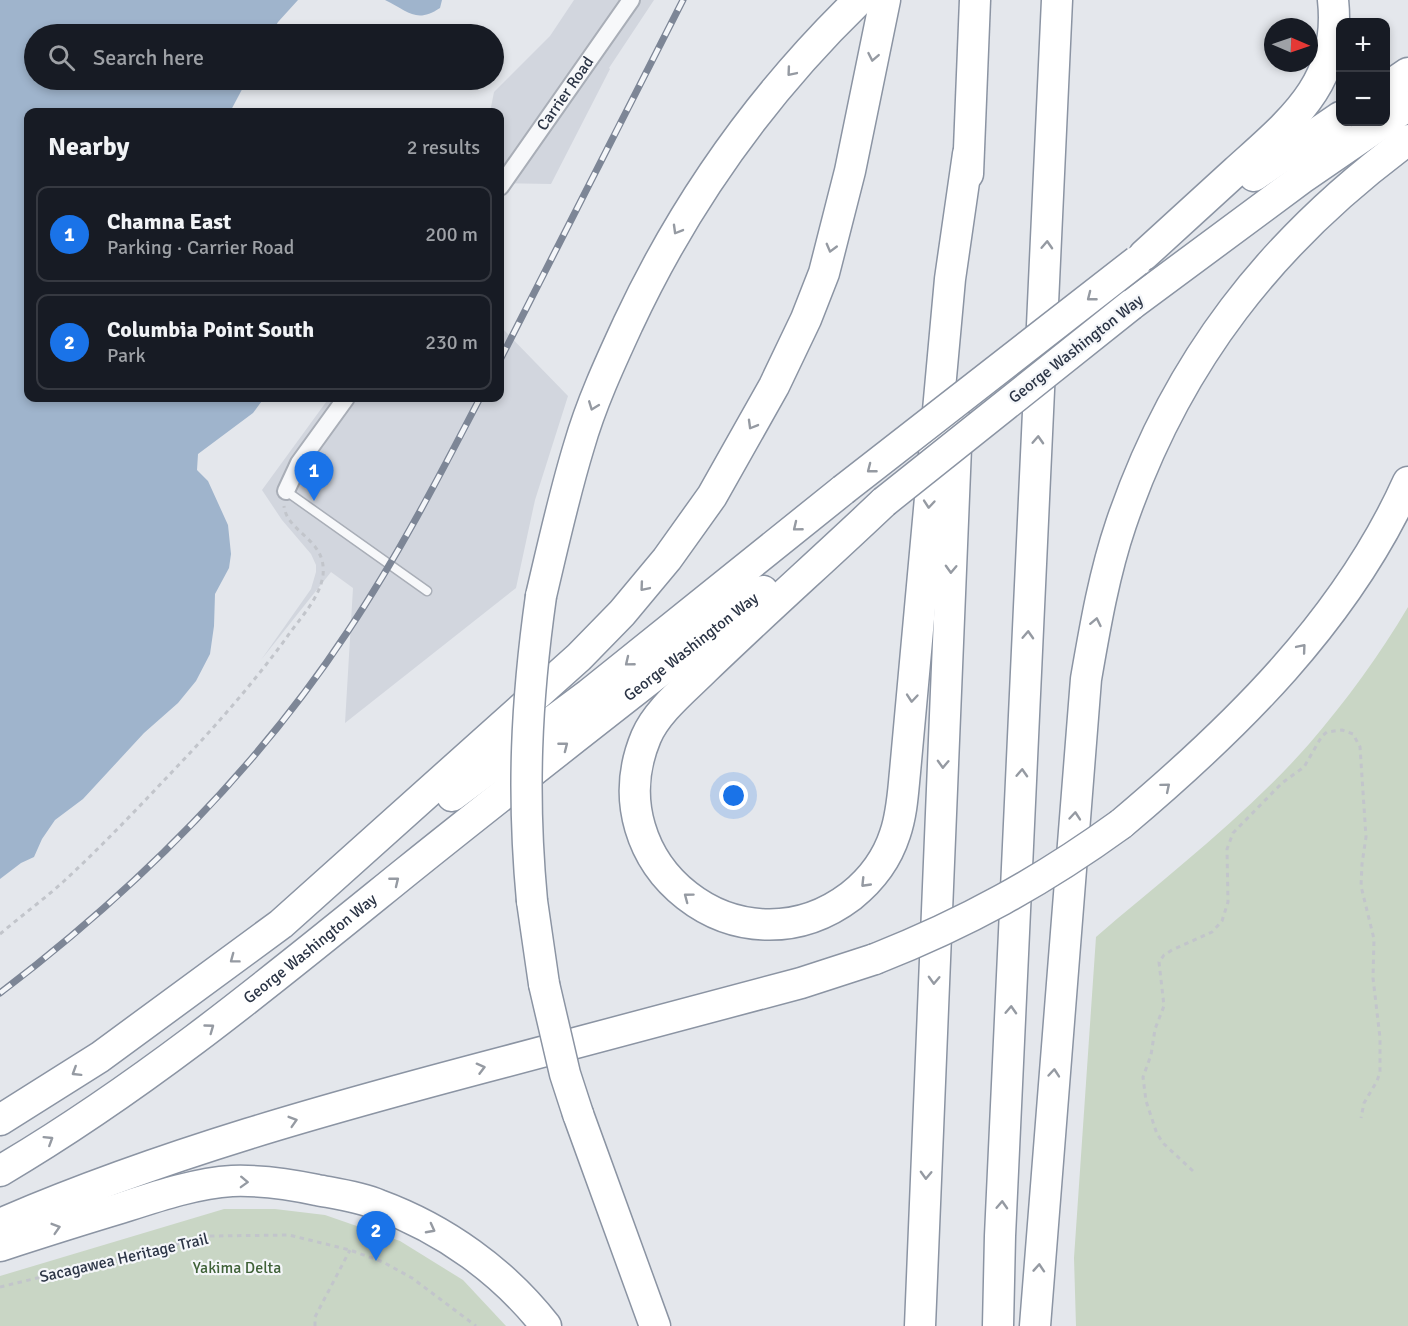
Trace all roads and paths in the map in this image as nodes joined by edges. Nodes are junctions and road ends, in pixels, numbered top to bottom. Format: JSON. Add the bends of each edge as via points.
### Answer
{"nodes":[{"id":1,"x":631,"y":0,"type":"edge"},
{"id":2,"x":859,"y":0,"type":"edge"},
{"id":3,"x":885,"y":0,"type":"edge"},
{"id":4,"x":975,"y":0,"type":"edge"},
{"id":5,"x":1058,"y":0,"type":"edge"},
{"id":6,"x":1072,"y":0,"type":"edge"},
{"id":7,"x":1333,"y":0,"type":"edge"},
{"id":8,"x":1408,"y":73,"type":"edge"},
{"id":9,"x":1390,"y":84,"type":"edge"},
{"id":10,"x":1408,"y":106,"type":"edge"},
{"id":11,"x":1390,"y":118,"type":"edge"},
{"id":12,"x":1336,"y":121,"type":"edge"},
{"id":13,"x":1378,"y":126,"type":"edge"},
{"id":14,"x":1408,"y":140,"type":"edge"},
{"id":15,"x":1051,"y":150,"type":"junction"},
{"id":16,"x":968,"y":154,"type":"junction"},
{"id":17,"x":504,"y":181,"type":"edge"},
{"id":18,"x":1141,"y":258,"type":"junction"},
{"id":19,"x":343,"y":402,"type":"edge"},
{"id":20,"x":1408,"y":482,"type":"edge"},
{"id":21,"x":286,"y":491,"type":"junction"},
{"id":22,"x":884,"y":502,"type":"junction"},
{"id":23,"x":427,"y":591,"type":"dead end"},
{"id":24,"x":281,"y":924,"type":"junction"},
{"id":25,"x":0,"y":934,"type":"edge"},
{"id":26,"x":1361,"y":1118,"type":"dead end"},
{"id":27,"x":0,"y":1120,"type":"edge"},
{"id":28,"x":0,"y":1171,"type":"edge"},
{"id":29,"x":1193,"y":1171,"type":"dead end"},
{"id":30,"x":0,"y":1224,"type":"edge"},
{"id":31,"x":0,"y":1246,"type":"edge"},
{"id":32,"x":350,"y":1250,"type":"junction"},
{"id":33,"x":0,"y":1287,"type":"edge"},
{"id":34,"x":315,"y":1326,"type":"edge"},
{"id":35,"x":476,"y":1326,"type":"edge"},
{"id":36,"x":546,"y":1326,"type":"edge"},
{"id":37,"x":655,"y":1326,"type":"edge"},
{"id":38,"x":920,"y":1326,"type":"edge"},
{"id":39,"x":998,"y":1326,"type":"edge"},
{"id":40,"x":1035,"y":1326,"type":"edge"}],
"edges":[{"from":1,"to":17,"type":"street","name":"Carrier Road"},
{"from":2,"to":37,"type":"highway","one_way":true,"bridge":true,"via":[[762,106],[724,156],[644,289],[609,363],[579,444],[541,596],[526,728],[526,804],[532,901],[544,984],[578,1114]]},
{"from":3,"to":24,"type":"highway","one_way":true,"via":[[850,171],[824,273],[774,386],[712,496],[667,559],[579,657]]},
{"from":4,"to":16,"type":"highway"},
{"from":5,"to":15,"type":"highway"},
{"from":6,"to":15,"type":"highway"},
{"from":7,"to":18,"type":"highway","via":[[1332,48],[1323,75],[1295,117]]},
{"from":8,"to":9,"type":"highway"},
{"from":10,"to":11,"type":"highway","name":"George Washington Way"},
{"from":12,"to":18,"type":"highway","name":"George Washington Way"},
{"from":13,"to":22,"type":"highway","name":"George Washington Way","bridge":true,"via":[[1131,305]]},
{"from":40,"to":14,"type":"highway","one_way":true,"via":[[1086,679],[1120,525],[1157,433],[1185,379],[1240,299],[1320,212]]},
{"from":39,"to":15,"type":"highway","one_way":true},
{"from":16,"to":22,"type":"highway","one_way":true,"via":[[950,279],[905,772],[895,835],[877,870],[860,888],[817,916],[772,925],[717,915],[696,903],[660,870],[638,823],[638,764],[646,736],[699,675]]},
{"from":16,"to":38,"type":"highway","one_way":true},
{"from":18,"to":24,"type":"highway","name":"George Washington Way","one_way":true,"bridge":true,"via":[[589,694]]},
{"from":19,"to":21,"type":"street","via":[[302,458]]},
{"from":30,"to":20,"type":"highway","one_way":true,"bridge":true,"via":[[164,1161],[334,1108],[801,983],[874,959],[1016,894],[1121,824],[1213,743],[1274,681],[1346,590]]},
{"from":21,"to":23,"type":"lane"},
{"from":21,"to":25,"type":"path","via":[[286,515],[313,542],[321,557],[322,580],[311,602],[252,684],[134,812],[62,882]]},
{"from":28,"to":22,"type":"highway","name":"George Washington Way","one_way":true,"via":[[97,1109],[225,1018],[529,773]]},
{"from":24,"to":27,"type":"highway","one_way":true,"via":[[100,1057]]},
{"from":26,"to":29,"type":"path","via":[[1380,1072],[1379,1019],[1372,932],[1361,885],[1366,837],[1360,747],[1348,730],[1335,730],[1322,736],[1304,767],[1282,783],[1230,838],[1226,857],[1228,902],[1218,927],[1172,950],[1159,963],[1164,1006],[1143,1077],[1146,1101],[1164,1144]]},
{"from":31,"to":36,"type":"highway","one_way":true,"via":[[171,1192],[231,1181],[276,1183],[377,1204],[438,1232],[488,1267]]},
{"from":32,"to":33,"type":"path","name":"Sacagawea Heritage Trail","via":[[289,1235],[211,1236]]},
{"from":32,"to":34,"type":"path","via":[[315,1317]]},
{"from":32,"to":35,"type":"path","name":"Sacagawea Heritage Trail","via":[[412,1278]]}]}
